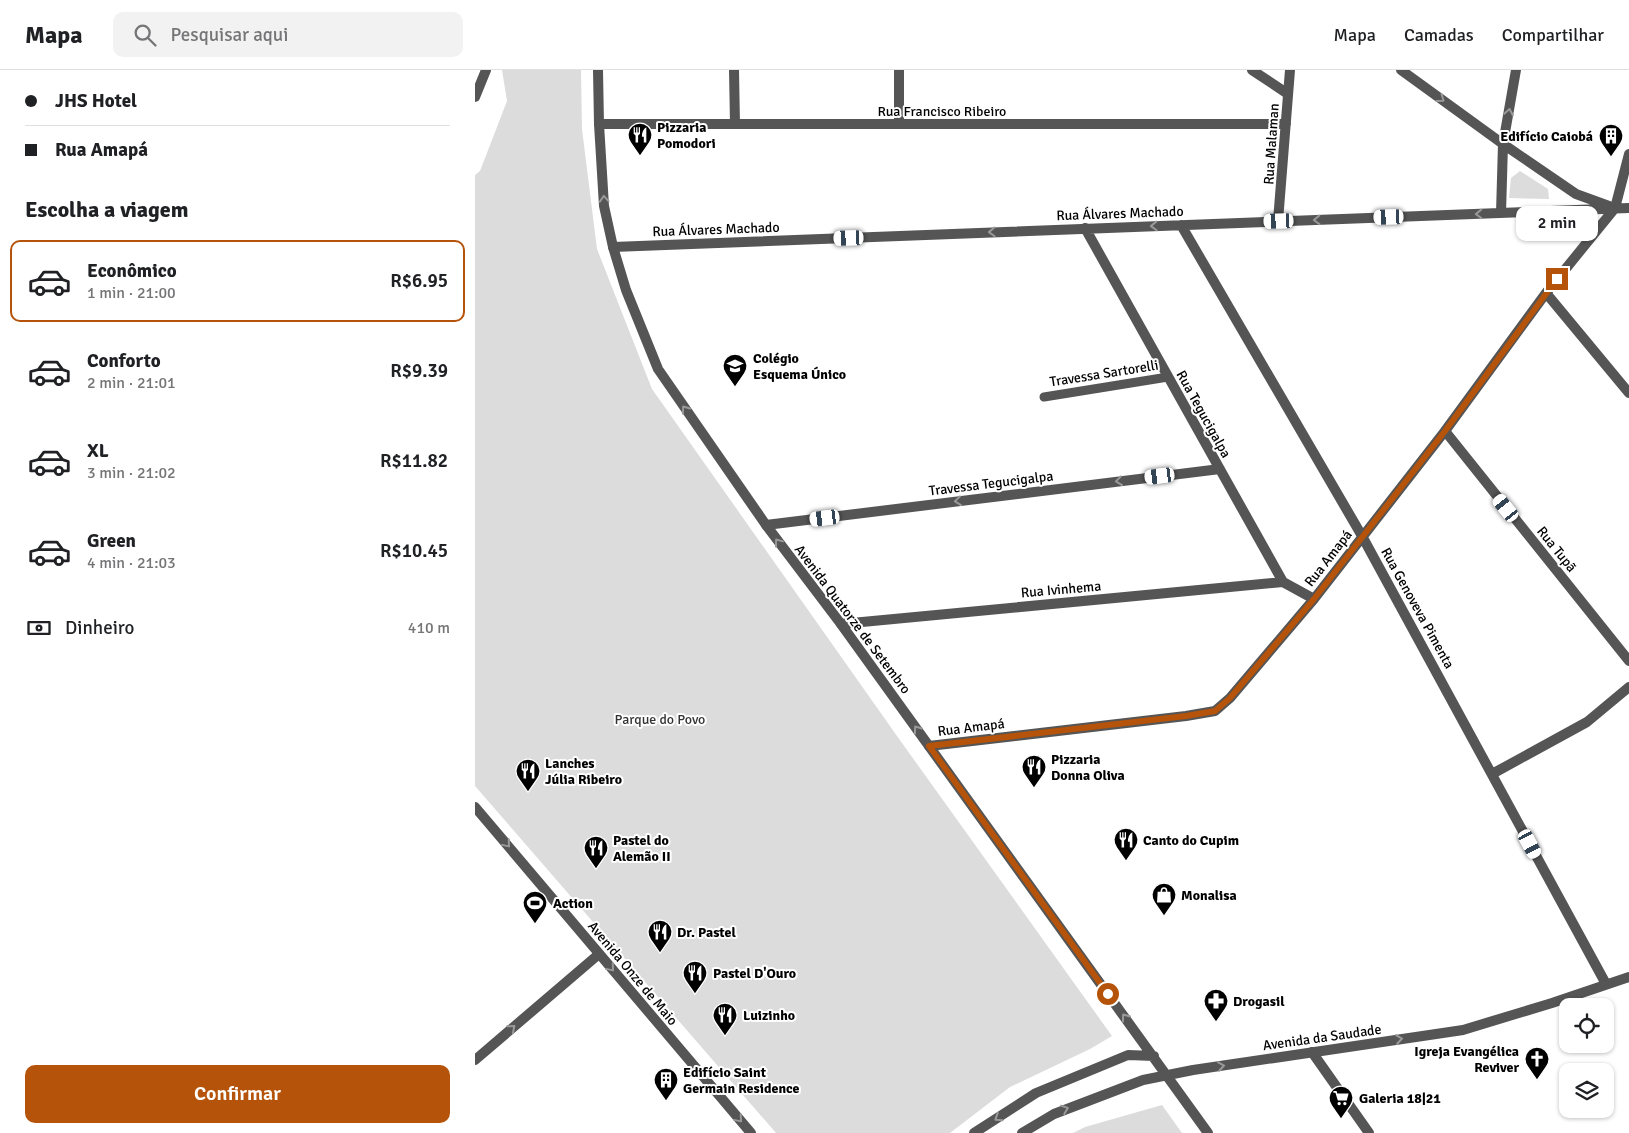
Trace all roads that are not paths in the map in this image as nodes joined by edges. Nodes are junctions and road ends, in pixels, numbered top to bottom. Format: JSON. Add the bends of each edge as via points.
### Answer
{"nodes":[{"id":1,"x":487,"y":70,"type":"edge"},
{"id":2,"x":598,"y":70,"type":"edge"},
{"id":3,"x":734,"y":70,"type":"edge"},
{"id":4,"x":899,"y":70,"type":"edge"},
{"id":5,"x":1252,"y":70,"type":"edge"},
{"id":6,"x":1290,"y":70,"type":"edge"},
{"id":7,"x":1401,"y":70,"type":"edge"},
{"id":8,"x":1516,"y":70,"type":"edge"},
{"id":9,"x":1288,"y":94,"type":"junction"},
{"id":10,"x":475,"y":98,"type":"edge"},
{"id":11,"x":599,"y":124,"type":"junction"},
{"id":12,"x":735,"y":124,"type":"junction"},
{"id":13,"x":899,"y":124,"type":"junction"},
{"id":14,"x":1286,"y":124,"type":"junction"},
{"id":15,"x":1503,"y":144,"type":"junction"},
{"id":16,"x":1629,"y":154,"type":"edge"},
{"id":17,"x":1615,"y":208,"type":"junction"},
{"id":18,"x":1629,"y":208,"type":"edge"},
{"id":19,"x":1501,"y":213,"type":"junction"},
{"id":20,"x":1279,"y":221,"type":"junction"},
{"id":21,"x":1181,"y":225,"type":"junction"},
{"id":22,"x":1085,"y":228,"type":"junction"},
{"id":23,"x":613,"y":247,"type":"junction"},
{"id":24,"x":1546,"y":293,"type":"junction"},
{"id":25,"x":1168,"y":377,"type":"junction"},
{"id":26,"x":1629,"y":393,"type":"edge"},
{"id":27,"x":1045,"y":397,"type":"dead end"},
{"id":28,"x":1445,"y":431,"type":"junction"},
{"id":29,"x":1219,"y":469,"type":"junction"},
{"id":30,"x":765,"y":525,"type":"junction"},
{"id":31,"x":1362,"y":536,"type":"junction"},
{"id":32,"x":1283,"y":582,"type":"junction"},
{"id":33,"x":1314,"y":599,"type":"junction"},
{"id":34,"x":841,"y":624,"type":"junction"},
{"id":35,"x":1629,"y":661,"type":"edge"},
{"id":36,"x":1629,"y":687,"type":"edge"},
{"id":37,"x":929,"y":746,"type":"junction"},
{"id":38,"x":1492,"y":774,"type":"junction"},
{"id":39,"x":475,"y":807,"type":"edge"},
{"id":40,"x":599,"y":954,"type":"junction"},
{"id":41,"x":1629,"y":977,"type":"edge"},
{"id":42,"x":1607,"y":984,"type":"junction"},
{"id":43,"x":1312,"y":1052,"type":"junction"},
{"id":44,"x":1154,"y":1056,"type":"junction"},
{"id":45,"x":475,"y":1060,"type":"edge"},
{"id":46,"x":1168,"y":1076,"type":"junction"},
{"id":47,"x":751,"y":1133,"type":"edge"},
{"id":48,"x":974,"y":1133,"type":"edge"},
{"id":49,"x":1023,"y":1133,"type":"edge"},
{"id":50,"x":1209,"y":1133,"type":"edge"},
{"id":51,"x":1369,"y":1133,"type":"edge"}],
"edges":[{"from":1,"to":10,"type":"street"},
{"from":2,"to":11,"type":"street","name":"Avenida Quatorze de Setembro"},
{"from":3,"to":12,"type":"street"},
{"from":4,"to":13,"type":"street"},
{"from":5,"to":9,"type":"street"},
{"from":6,"to":9,"type":"street","name":"Rua Malaman"},
{"from":7,"to":15,"type":"street","one_way":true},
{"from":15,"to":8,"type":"street","one_way":true},
{"from":9,"to":14,"type":"street","name":"Rua Malaman"},
{"from":11,"to":12,"type":"street","name":"Rua Francisco Ribeiro"},
{"from":23,"to":11,"type":"street","name":"Avenida Quatorze de Setembro","one_way":true,"via":[[605,206]]},
{"from":12,"to":13,"type":"street","name":"Rua Francisco Ribeiro"},
{"from":13,"to":14,"type":"street","name":"Rua Francisco Ribeiro"},
{"from":14,"to":20,"type":"street","name":"Rua Malaman"},
{"from":15,"to":17,"type":"street","via":[[1576,194]]},
{"from":15,"to":19,"type":"street"},
{"from":16,"to":17,"type":"street","name":"Rua Amapá"},
{"from":17,"to":18,"type":"street","name":"Rua Álvares Machado"},
{"from":17,"to":19,"type":"street","name":"Rua Álvares Machado"},
{"from":17,"to":24,"type":"street","name":"Rua Amapá"},
{"from":19,"to":20,"type":"street","name":"Rua Álvares Machado","one_way":true},
{"from":20,"to":21,"type":"street","name":"Rua Álvares Machado"},
{"from":21,"to":22,"type":"street","name":"Rua Álvares Machado","one_way":true},
{"from":21,"to":31,"type":"street","name":"Rua Genoveva Pimenta"},
{"from":22,"to":23,"type":"street","name":"Rua Álvares Machado","one_way":true},
{"from":22,"to":25,"type":"street","name":"Rua Tegucigalpa"},
{"from":30,"to":23,"type":"street","name":"Avenida Quatorze de Setembro","one_way":true,"via":[[658,369],[626,290]]},
{"from":24,"to":26,"type":"street"},
{"from":24,"to":28,"type":"street","name":"Rua Amapá"},
{"from":25,"to":27,"type":"lane","name":"Travessa Sartorelli"},
{"from":25,"to":29,"type":"street","name":"Rua Tegucigalpa"},
{"from":28,"to":31,"type":"street","name":"Rua Amapá"},
{"from":28,"to":35,"type":"street","name":"Rua Tupã"},
{"from":29,"to":30,"type":"street","name":"Travessa Tegucigalpa","one_way":true},
{"from":29,"to":32,"type":"street","name":"Rua Tegucigalpa"},
{"from":34,"to":30,"type":"street","name":"Avenida Quatorze de Setembro","one_way":true},
{"from":31,"to":33,"type":"street","name":"Rua Amapá"},
{"from":31,"to":38,"type":"street","name":"Rua Genoveva Pimenta"},
{"from":32,"to":33,"type":"street"},
{"from":32,"to":34,"type":"street","name":"Rua Ivinhema"},
{"from":33,"to":37,"type":"street","name":"Rua Amapá","via":[[1230,698],[1215,711]]},
{"from":37,"to":34,"type":"street","name":"Avenida Quatorze de Setembro","one_way":true},
{"from":36,"to":38,"type":"street","via":[[1587,722]]},
{"from":44,"to":37,"type":"street","name":"Avenida Quatorze de Setembro","one_way":true},
{"from":38,"to":42,"type":"street","name":"Rua Genoveva Pimenta"},
{"from":39,"to":40,"type":"street","name":"Avenida Onze de Maio","one_way":true},
{"from":45,"to":40,"type":"street","one_way":true},
{"from":40,"to":47,"type":"street","name":"Avenida Onze de Maio","one_way":true},
{"from":41,"to":42,"type":"street","name":"Avenida da Saudade"},
{"from":43,"to":42,"type":"street","name":"Avenida da Saudade","one_way":true,"via":[[1463,1030]]},
{"from":46,"to":43,"type":"street","name":"Avenida da Saudade","one_way":true},
{"from":43,"to":51,"type":"street"},
{"from":44,"to":46,"type":"street","name":"Avenida Quatorze de Setembro"},
{"from":44,"to":48,"type":"street","one_way":true,"via":[[1127,1055],[1036,1093]]},
{"from":49,"to":46,"type":"street","name":"Avenida da Saudade","one_way":true,"via":[[1054,1114],[1143,1080]]},
{"from":46,"to":50,"type":"street","name":"Avenida Quatorze de Setembro"}]}
